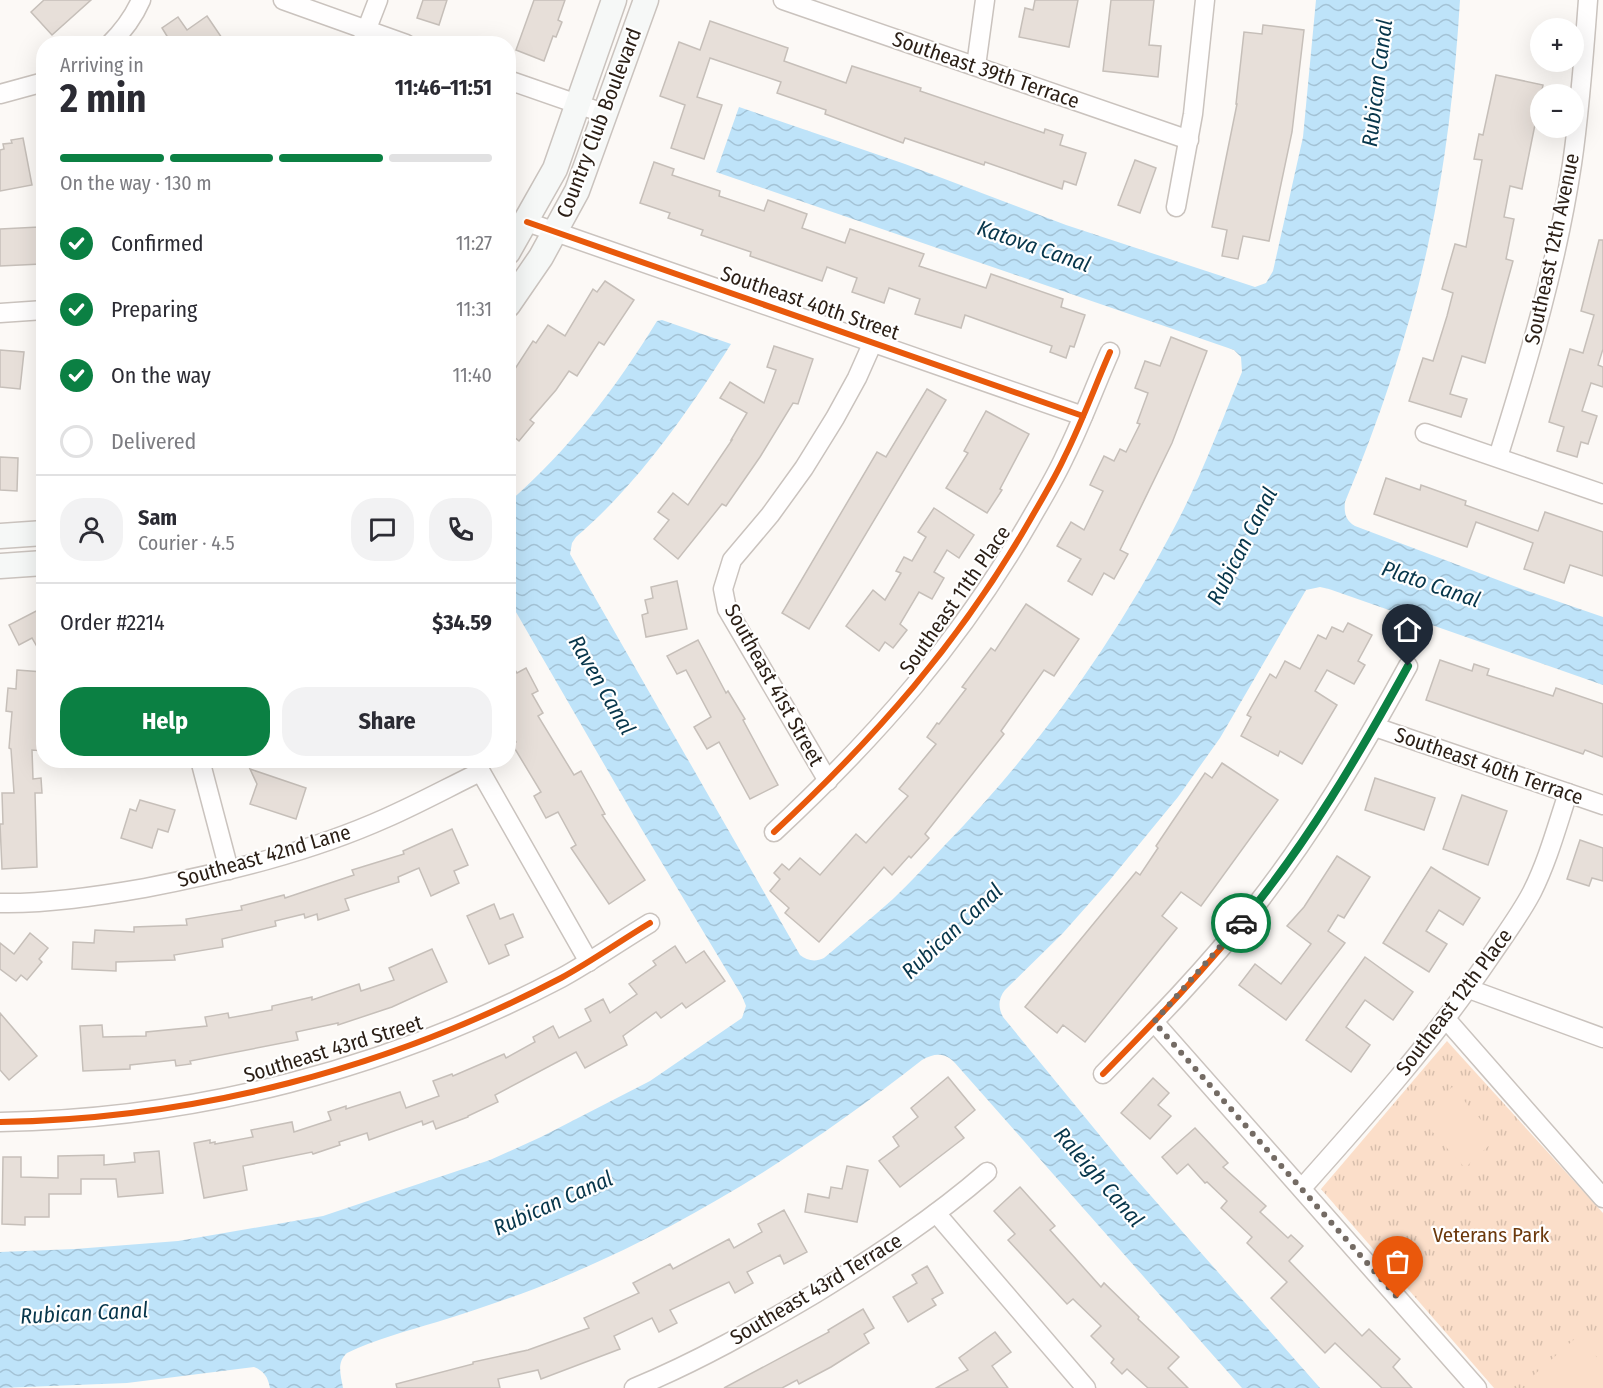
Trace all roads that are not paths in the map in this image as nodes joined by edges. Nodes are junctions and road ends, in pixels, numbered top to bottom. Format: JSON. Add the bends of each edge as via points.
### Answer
{"nodes":[{"id":1,"x":141,"y":0,"type":"edge"},
{"id":2,"x":284,"y":0,"type":"edge"},
{"id":3,"x":378,"y":0,"type":"edge"},
{"id":4,"x":614,"y":0,"type":"edge"},
{"id":5,"x":645,"y":0,"type":"edge"},
{"id":6,"x":783,"y":0,"type":"edge"},
{"id":7,"x":985,"y":0,"type":"edge"},
{"id":8,"x":1205,"y":0,"type":"edge"},
{"id":9,"x":1588,"y":0,"type":"edge"},
{"id":10,"x":119,"y":36,"type":"edge"},
{"id":11,"x":364,"y":36,"type":"edge"},
{"id":12,"x":976,"y":66,"type":"junction"},
{"id":13,"x":516,"y":83,"type":"edge"},
{"id":14,"x":36,"y":84,"type":"edge"},
{"id":15,"x":0,"y":94,"type":"edge"},
{"id":16,"x":578,"y":104,"type":"junction"},
{"id":17,"x":606,"y":114,"type":"junction"},
{"id":18,"x":1189,"y":140,"type":"junction"},
{"id":19,"x":1176,"y":207,"type":"dead end"},
{"id":20,"x":527,"y":222,"type":"junction"},
{"id":21,"x":556,"y":232,"type":"junction"},
{"id":22,"x":516,"y":239,"type":"edge"},
{"id":23,"x":516,"y":293,"type":"edge"},
{"id":24,"x":36,"y":311,"type":"edge"},
{"id":25,"x":0,"y":313,"type":"edge"},
{"id":26,"x":873,"y":342,"type":"junction"},
{"id":27,"x":1110,"y":352,"type":"dead end"},
{"id":28,"x":1083,"y":416,"type":"junction"},
{"id":29,"x":1425,"y":433,"type":"dead end"},
{"id":30,"x":1498,"y":458,"type":"junction"},
{"id":31,"x":1603,"y":494,"type":"edge"},
{"id":32,"x":36,"y":534,"type":"edge"},
{"id":33,"x":0,"y":536,"type":"edge"},
{"id":34,"x":36,"y":564,"type":"edge"},
{"id":35,"x":0,"y":566,"type":"edge"},
{"id":36,"x":1408,"y":666,"type":"dead end"},
{"id":37,"x":1375,"y":727,"type":"junction"},
{"id":38,"x":202,"y":768,"type":"edge"},
{"id":39,"x":474,"y":768,"type":"edge"},
{"id":40,"x":478,"y":768,"type":"edge"},
{"id":41,"x":828,"y":781,"type":"junction"},
{"id":42,"x":1568,"y":793,"type":"junction"},
{"id":43,"x":1603,"y":805,"type":"edge"},
{"id":44,"x":774,"y":832,"type":"dead end"},
{"id":45,"x":230,"y":870,"type":"junction"},
{"id":46,"x":0,"y":903,"type":"edge"},
{"id":47,"x":650,"y":922,"type":"dead end"},
{"id":48,"x":589,"y":962,"type":"junction"},
{"id":49,"x":1468,"y":989,"type":"junction"},
{"id":50,"x":1446,"y":1019,"type":"junction"},
{"id":51,"x":1154,"y":1022,"type":"junction"},
{"id":52,"x":1603,"y":1038,"type":"edge"},
{"id":53,"x":1103,"y":1074,"type":"dead end"},
{"id":54,"x":0,"y":1122,"type":"edge"},
{"id":55,"x":987,"y":1172,"type":"dead end"},
{"id":56,"x":1302,"y":1188,"type":"junction"},
{"id":57,"x":1603,"y":1198,"type":"edge"},
{"id":58,"x":936,"y":1213,"type":"junction"},
{"id":59,"x":1079,"y":1386,"type":"edge"},
{"id":60,"x":634,"y":1388,"type":"edge"},
{"id":61,"x":1477,"y":1388,"type":"edge"}],
"edges":[{"from":1,"to":10,"type":"street"},
{"from":2,"to":11,"type":"street"},
{"from":3,"to":11,"type":"street"},
{"from":4,"to":16,"type":"main road","name":"Country Club Boulevard"},
{"from":5,"to":17,"type":"main road","name":"Country Club Boulevard"},
{"from":6,"to":12,"type":"street","name":"Southeast 39th Terrace"},
{"from":7,"to":12,"type":"street"},
{"from":8,"to":18,"type":"street"},
{"from":9,"to":30,"type":"street","name":"Southeast 12th Avenue","via":[[1579,112],[1550,278]]},
{"from":12,"to":18,"type":"street","name":"Southeast 39th Terrace"},
{"from":13,"to":16,"type":"street"},
{"from":14,"to":15,"type":"street"},
{"from":16,"to":17,"type":"street"},
{"from":16,"to":20,"type":"main road","name":"Country Club Boulevard","via":[[555,169]]},
{"from":17,"to":21,"type":"main road","name":"Country Club Boulevard","via":[[577,191]]},
{"from":18,"to":19,"type":"street"},
{"from":20,"to":21,"type":"street","name":"Southeast 40th Street"},
{"from":20,"to":22,"type":"main road","name":"Country Club Boulevard"},
{"from":21,"to":23,"type":"main road","name":"Country Club Boulevard"},
{"from":21,"to":26,"type":"street","name":"Southeast 40th Street"},
{"from":24,"to":25,"type":"street"},
{"from":26,"to":28,"type":"street","name":"Southeast 40th Street"},
{"from":26,"to":41,"type":"street","name":"Southeast 41st Street","via":[[857,378],[804,468],[732,560],[723,589],[727,609]]},
{"from":27,"to":28,"type":"street","name":"Southeast 11th Place"},
{"from":28,"to":41,"type":"street","name":"Southeast 11th Place","via":[[1050,486],[982,597],[910,692]]},
{"from":29,"to":30,"type":"street"},
{"from":30,"to":31,"type":"street"},
{"from":32,"to":33,"type":"main road"},
{"from":34,"to":35,"type":"main road"},
{"from":36,"to":37,"type":"street"},
{"from":37,"to":42,"type":"street","name":"Southeast 40th Terrace"},
{"from":37,"to":51,"type":"street","via":[[1311,830],[1254,908]]},
{"from":38,"to":45,"type":"street"},
{"from":39,"to":45,"type":"street","name":"Southeast 42nd Lane","via":[[356,831]]},
{"from":40,"to":48,"type":"street"},
{"from":41,"to":44,"type":"street","name":"Southeast 11th Place"},
{"from":42,"to":43,"type":"street","name":"Southeast 40th Terrace"},
{"from":42,"to":49,"type":"street","name":"Southeast 12th Place","via":[[1546,860],[1530,894]]},
{"from":45,"to":46,"type":"street","name":"Southeast 42nd Lane","via":[[121,892]]},
{"from":47,"to":48,"type":"street","name":"Southeast 43rd Street"},
{"from":48,"to":54,"type":"street","name":"Southeast 43rd Street","via":[[451,1029],[290,1084],[165,1109]]},
{"from":49,"to":50,"type":"street","name":"Southeast 12th Place"},
{"from":49,"to":52,"type":"street"},
{"from":50,"to":56,"type":"street","name":"Southeast 12th Place"},
{"from":50,"to":57,"type":"street"},
{"from":51,"to":53,"type":"street"},
{"from":51,"to":56,"type":"street"},
{"from":55,"to":58,"type":"street","name":"Southeast 43rd Terrace"},
{"from":56,"to":61,"type":"street"},
{"from":58,"to":59,"type":"street"},
{"from":58,"to":60,"type":"street","name":"Southeast 43rd Terrace","via":[[777,1316]]}]}
